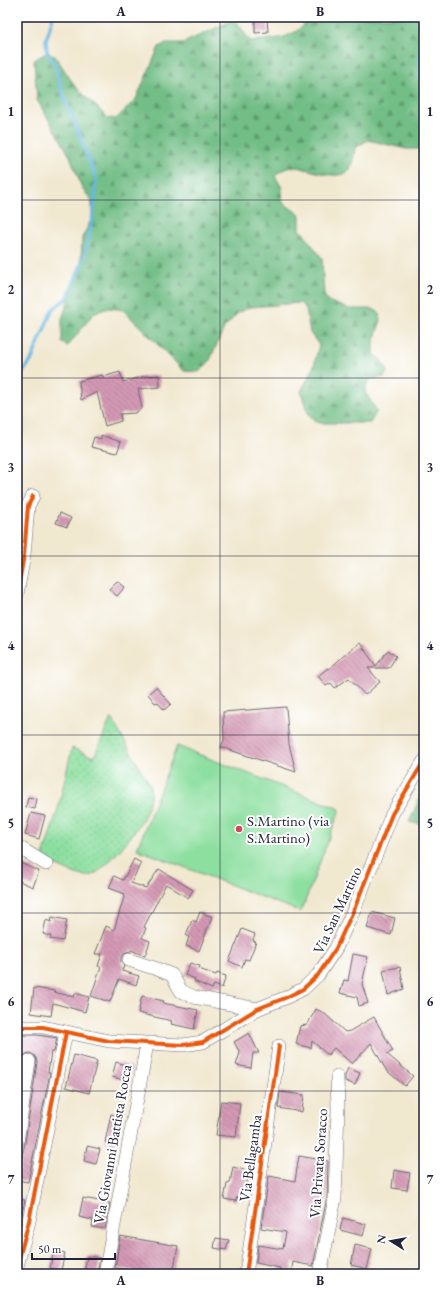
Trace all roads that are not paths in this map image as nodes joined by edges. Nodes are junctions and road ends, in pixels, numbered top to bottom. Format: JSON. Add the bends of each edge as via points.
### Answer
{"nodes":[{"id":1,"x":33,"y":496,"type":"dead end"},
{"id":2,"x":17,"y":594,"type":"edge"},
{"id":3,"x":424,"y":761,"type":"edge"},
{"id":4,"x":17,"y":846,"type":"edge"},
{"id":5,"x":46,"y":864,"type":"dead end"},
{"id":6,"x":129,"y":960,"type":"dead end"},
{"id":7,"x":257,"y":1009,"type":"junction"},
{"id":8,"x":17,"y":1027,"type":"edge"},
{"id":9,"x":66,"y":1032,"type":"junction"},
{"id":10,"x":147,"y":1044,"type":"junction"},
{"id":11,"x":279,"y":1046,"type":"dead end"},
{"id":12,"x":29,"y":1061,"type":"dead end"},
{"id":13,"x":337,"y":1077,"type":"dead end"},
{"id":14,"x":17,"y":1142,"type":"edge"},
{"id":15,"x":18,"y":1256,"type":"edge"},
{"id":16,"x":105,"y":1274,"type":"edge"},
{"id":17,"x":246,"y":1274,"type":"edge"},
{"id":18,"x":320,"y":1274,"type":"edge"}],
"edges":[{"from":1,"to":2,"type":"street","via":[[28,506],[24,555]]},
{"from":3,"to":7,"type":"street","name":"Via San Martino","via":[[392,814],[355,907],[336,948],[318,975],[303,989]]},
{"from":4,"to":5,"type":"street"},
{"from":6,"to":7,"type":"street","via":[[172,975],[182,991],[194,997]]},
{"from":7,"to":10,"type":"street","name":"Via San Martino","via":[[203,1042],[183,1045]]},
{"from":8,"to":9,"type":"street","name":"Via San Martino","via":[[43,1027]]},
{"from":9,"to":10,"type":"street","name":"Via San Martino","via":[[109,1041]]},
{"from":9,"to":15,"type":"street","via":[[29,1221]]},
{"from":10,"to":16,"type":"street","name":"Via Giovanni Battista Rocca"},
{"from":11,"to":17,"type":"street","name":"Via Bellagamba"},
{"from":12,"to":14,"type":"street"},
{"from":13,"to":18,"type":"street","name":"Via Privata Soracco","via":[[335,1198]]}]}
